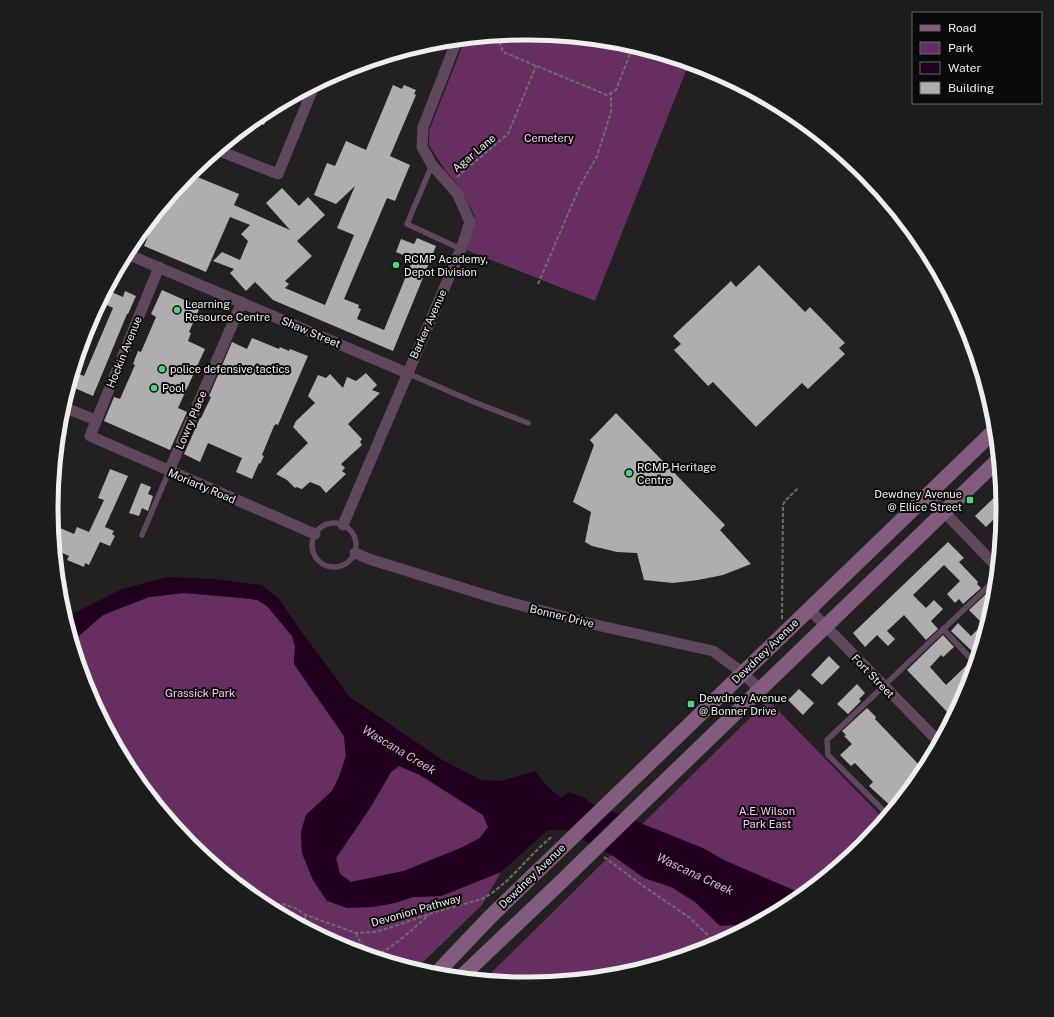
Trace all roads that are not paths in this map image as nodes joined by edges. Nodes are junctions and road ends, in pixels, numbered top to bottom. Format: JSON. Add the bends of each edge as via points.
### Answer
{"nodes":[{"id":1,"x":455,"y":46,"type":"edge"},
{"id":2,"x":311,"y":93,"type":"edge"},
{"id":3,"x":223,"y":152,"type":"edge"},
{"id":4,"x":432,"y":165,"type":"junction"},
{"id":5,"x":461,"y":249,"type":"junction"},
{"id":6,"x":132,"y":256,"type":"edge"},
{"id":7,"x":159,"y":267,"type":"junction"},
{"id":8,"x":242,"y":302,"type":"junction"},
{"id":9,"x":407,"y":373,"type":"junction"},
{"id":10,"x":69,"y":410,"type":"edge"},
{"id":11,"x":96,"y":420,"type":"junction"},
{"id":12,"x":528,"y":423,"type":"dead end"},
{"id":13,"x":90,"y":436,"type":"joint"},
{"id":14,"x":989,"y":436,"type":"edge"},
{"id":15,"x":993,"y":465,"type":"edge"},
{"id":16,"x":169,"y":471,"type":"junction"},
{"id":17,"x":928,"y":495,"type":"junction"},
{"id":18,"x":944,"y":512,"type":"junction"},
{"id":19,"x":343,"y":524,"type":"junction"},
{"id":20,"x":315,"y":534,"type":"junction"},
{"id":21,"x":142,"y":535,"type":"dead end"},
{"id":22,"x":355,"y":553,"type":"junction"},
{"id":23,"x":992,"y":562,"type":"edge"},
{"id":24,"x":988,"y":586,"type":"edge"},
{"id":25,"x":809,"y":609,"type":"junction"},
{"id":26,"x":826,"y":627,"type":"junction"},
{"id":27,"x":943,"y":630,"type":"junction"},
{"id":28,"x":971,"y":659,"type":"edge"},
{"id":29,"x":743,"y":673,"type":"junction"},
{"id":30,"x":883,"y":686,"type":"junction"},
{"id":31,"x":760,"y":690,"type":"junction"},
{"id":32,"x":935,"y":739,"type":"edge"},
{"id":33,"x":884,"y":811,"type":"edge"},
{"id":34,"x":441,"y":969,"type":"edge"},
{"id":35,"x":471,"y":973,"type":"edge"}],
"edges":[{"from":1,"to":4,"type":"street","name":"Barker Avenue","via":[[422,127],[422,147]]},
{"from":2,"to":3,"type":"street","via":[[278,174]]},
{"from":4,"to":5,"type":"street","name":"Barker Avenue","via":[[457,193],[470,222]]},
{"from":4,"to":5,"type":"lane","via":[[407,224]]},
{"from":5,"to":9,"type":"street","name":"Barker Avenue"},
{"from":6,"to":7,"type":"street","name":"Shaw Street"},
{"from":7,"to":8,"type":"street","name":"Shaw Street"},
{"from":7,"to":11,"type":"street","name":"Hockin Avenue"},
{"from":8,"to":9,"type":"street","name":"Shaw Street"},
{"from":8,"to":16,"type":"street","name":"Lowry Place"},
{"from":9,"to":12,"type":"lane"},
{"from":9,"to":19,"type":"street","name":"Barker Avenue"},
{"from":10,"to":11,"type":"street"},
{"from":11,"to":13,"type":"street","name":"Hockin Avenue"},
{"from":13,"to":16,"type":"street","name":"Moriarty Road"},
{"from":14,"to":17,"type":"main road","name":"Dewdney Avenue"},
{"from":15,"to":18,"type":"main road"},
{"from":16,"to":20,"type":"street","name":"Moriarty Road"},
{"from":16,"to":21,"type":"lane"},
{"from":17,"to":18,"type":"street"},
{"from":17,"to":25,"type":"main road","name":"Dewdney Avenue"},
{"from":18,"to":23,"type":"street"},
{"from":18,"to":26,"type":"main road"},
{"from":19,"to":20,"type":"lane","via":[[330,523]]},
{"from":19,"to":22,"type":"lane","via":[[354,535]]},
{"from":20,"to":22,"type":"lane","via":[[313,551],[321,563],[342,566]]},
{"from":22,"to":29,"type":"street","name":"Bonner Drive","via":[[501,600],[592,624],[713,651]]},
{"from":24,"to":27,"type":"lane"},
{"from":25,"to":26,"type":"street","name":"Fort Street"},
{"from":25,"to":29,"type":"main road","name":"Dewdney Avenue"},
{"from":26,"to":30,"type":"street","name":"Fort Street"},
{"from":26,"to":31,"type":"main road"},
{"from":27,"to":28,"type":"lane"},
{"from":27,"to":30,"type":"lane"},
{"from":29,"to":31,"type":"street","name":"Bonner Drive"},
{"from":29,"to":34,"type":"main road","name":"Dewdney Avenue","via":[[489,918]]},
{"from":30,"to":32,"type":"street","name":"Fort Street"},
{"from":30,"to":33,"type":"lane","via":[[827,740],[828,755]]},
{"from":31,"to":35,"type":"main road"}]}
